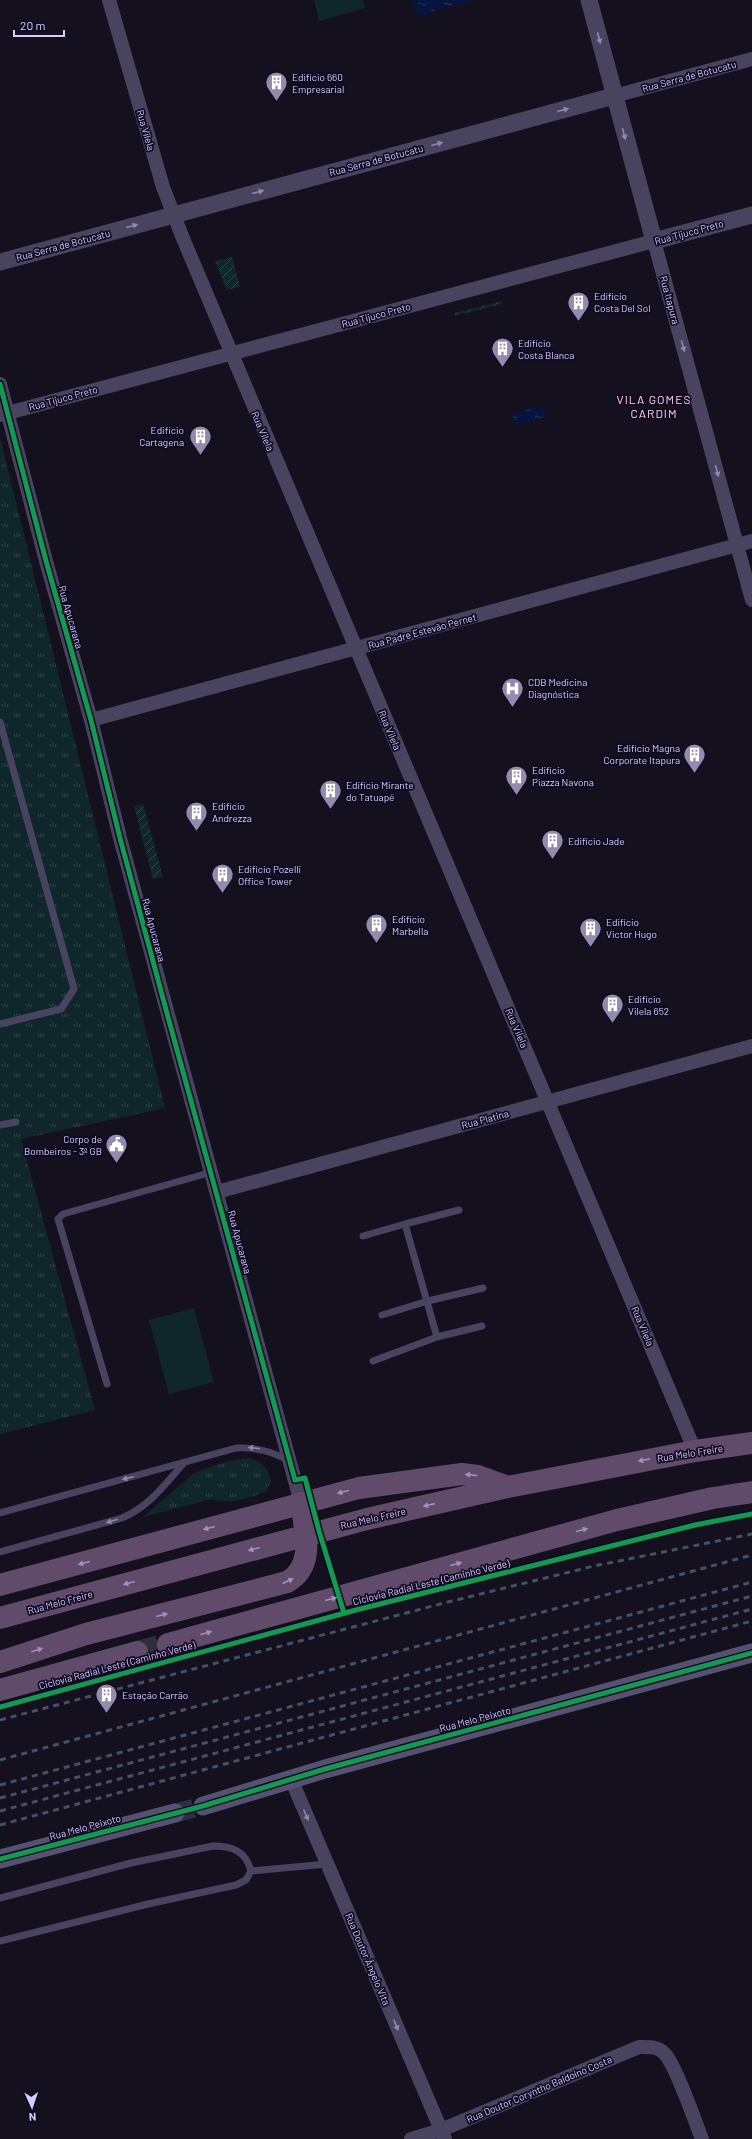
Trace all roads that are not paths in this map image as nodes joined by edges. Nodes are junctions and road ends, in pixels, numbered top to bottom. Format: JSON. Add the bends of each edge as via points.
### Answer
{"nodes":[{"id":1,"x":109,"y":0,"type":"edge"},
{"id":2,"x":589,"y":0,"type":"edge"},
{"id":3,"x":752,"y":59,"type":"edge"},
{"id":4,"x":614,"y":96,"type":"junction"},
{"id":5,"x":173,"y":215,"type":"junction"},
{"id":6,"x":752,"y":215,"type":"edge"},
{"id":7,"x":654,"y":241,"type":"junction"},
{"id":8,"x":0,"y":262,"type":"edge"},
{"id":9,"x":230,"y":354,"type":"junction"},
{"id":10,"x":0,"y":384,"type":"edge"},
{"id":11,"x":4,"y":414,"type":"edge"},
{"id":12,"x":752,"y":541,"type":"edge"},
{"id":13,"x":738,"y":546,"type":"junction"},
{"id":14,"x":752,"y":600,"type":"edge"},
{"id":15,"x":356,"y":649,"type":"junction"},
{"id":16,"x":91,"y":720,"type":"junction"},
{"id":17,"x":0,"y":722,"type":"edge"},
{"id":18,"x":0,"y":1024,"type":"edge"},
{"id":19,"x":752,"y":1046,"type":"edge"},
{"id":20,"x":548,"y":1102,"type":"junction"},
{"id":21,"x":16,"y":1122,"type":"dead end"},
{"id":22,"x":0,"y":1125,"type":"edge"},
{"id":23,"x":212,"y":1172,"type":"junction"},
{"id":24,"x":217,"y":1192,"type":"junction"},
{"id":25,"x":459,"y":1210,"type":"dead end"},
{"id":26,"x":405,"y":1224,"type":"junction"},
{"id":27,"x":363,"y":1236,"type":"dead end"},
{"id":28,"x":483,"y":1288,"type":"dead end"},
{"id":29,"x":428,"y":1301,"type":"junction"},
{"id":30,"x":382,"y":1315,"type":"dead end"},
{"id":31,"x":482,"y":1326,"type":"dead end"},
{"id":32,"x":437,"y":1337,"type":"junction"},
{"id":33,"x":373,"y":1361,"type":"dead end"},
{"id":34,"x":107,"y":1384,"type":"dead end"},
{"id":35,"x":752,"y":1443,"type":"edge"},
{"id":36,"x":695,"y":1451,"type":"junction"},
{"id":37,"x":290,"y":1461,"type":"junction"},
{"id":38,"x":184,"y":1463,"type":"junction"},
{"id":39,"x":508,"y":1487,"type":"junction"},
{"id":40,"x":752,"y":1492,"type":"edge"},
{"id":41,"x":301,"y":1502,"type":"junction"},
{"id":42,"x":0,"y":1513,"type":"edge"},
{"id":43,"x":305,"y":1535,"type":"junction"},
{"id":44,"x":0,"y":1552,"type":"edge"},
{"id":45,"x":0,"y":1586,"type":"edge"},
{"id":46,"x":0,"y":1618,"type":"edge"},
{"id":47,"x":168,"y":1644,"type":"tunnel mouth"},
{"id":48,"x":137,"y":1652,"type":"tunnel mouth"},
{"id":49,"x":752,"y":1653,"type":"edge"},
{"id":50,"x":0,"y":1662,"type":"edge"},
{"id":51,"x":0,"y":1690,"type":"edge"},
{"id":52,"x":291,"y":1779,"type":"junction"},
{"id":53,"x":203,"y":1806,"type":"tunnel mouth"},
{"id":54,"x":175,"y":1813,"type":"tunnel mouth"},
{"id":55,"x":0,"y":1859,"type":"edge"},
{"id":56,"x":327,"y":1864,"type":"junction"},
{"id":57,"x":251,"y":1871,"type":"junction"},
{"id":58,"x":0,"y":1898,"type":"edge"},
{"id":59,"x":0,"y":1941,"type":"edge"},
{"id":60,"x":443,"y":2135,"type":"edge"},
{"id":61,"x":411,"y":2139,"type":"edge"},
{"id":62,"x":702,"y":2139,"type":"edge"}],
"edges":[{"from":1,"to":5,"type":"street","name":"Rua Vilela"},
{"from":2,"to":4,"type":"street","name":"Rua Itapura","one_way":true},
{"from":3,"to":4,"type":"street","name":"Rua Serra de Botucatu"},
{"from":5,"to":4,"type":"street","name":"Rua Serra de Botucatu","one_way":true},
{"from":4,"to":7,"type":"street","name":"Rua Itapura","one_way":true},
{"from":8,"to":5,"type":"street","name":"Rua Serra de Botucatu","one_way":true},
{"from":5,"to":9,"type":"street","name":"Rua Vilela"},
{"from":6,"to":7,"type":"street","name":"Rua Tijuco Preto"},
{"from":7,"to":9,"type":"street","name":"Rua Tijuco Preto"},
{"from":7,"to":13,"type":"street","name":"Rua Itapura","one_way":true},
{"from":9,"to":11,"type":"street","name":"Rua Tijuco Preto"},
{"from":9,"to":15,"type":"street","name":"Rua Vilela"},
{"from":10,"to":11,"type":"street","name":"Rua Apucarana"},
{"from":11,"to":16,"type":"street","name":"Rua Apucarana"},
{"from":12,"to":13,"type":"street","name":"Rua Padre Estevão Pernet"},
{"from":13,"to":14,"type":"street","name":"Rua Itapura"},
{"from":13,"to":15,"type":"street","name":"Rua Padre Estevão Pernet"},
{"from":15,"to":16,"type":"street","name":"Rua Padre Estevão Pernet"},
{"from":15,"to":20,"type":"street","name":"Rua Vilela"},
{"from":16,"to":23,"type":"street","name":"Rua Apucarana","via":[[122,845]]},
{"from":17,"to":18,"type":"lane","via":[[74,989],[61,1009]]},
{"from":19,"to":20,"type":"street","name":"Rua Platina"},
{"from":20,"to":24,"type":"street","name":"Rua Platina"},
{"from":20,"to":36,"type":"street","name":"Rua Vilela"},
{"from":21,"to":22,"type":"lane"},
{"from":23,"to":24,"type":"street","name":"Rua Apucarana"},
{"from":23,"to":34,"type":"lane","via":[[63,1214],[58,1219]]},
{"from":24,"to":37,"type":"street","name":"Rua Apucarana"},
{"from":25,"to":26,"type":"lane"},
{"from":26,"to":27,"type":"lane"},
{"from":26,"to":29,"type":"lane"},
{"from":28,"to":29,"type":"lane"},
{"from":29,"to":30,"type":"lane"},
{"from":29,"to":32,"type":"lane"},
{"from":31,"to":32,"type":"lane"},
{"from":32,"to":33,"type":"lane"},
{"from":35,"to":36,"type":"highway","name":"Rua Melo Freire"},
{"from":36,"to":39,"type":"highway","name":"Rua Melo Freire","one_way":true},
{"from":37,"to":38,"type":"lane","one_way":true,"via":[[253,1447],[236,1448]]},
{"from":37,"to":41,"type":"street","name":"Rua Apucarana"},
{"from":38,"to":42,"type":"lane","one_way":true},
{"from":38,"to":44,"type":"lane","one_way":true,"via":[[148,1503],[134,1513]]},
{"from":39,"to":41,"type":"highway","one_way":true,"via":[[478,1476],[444,1475],[359,1488]]},
{"from":39,"to":43,"type":"highway","name":"Rua Melo Freire","one_way":true},
{"from":47,"to":40,"type":"highway","one_way":true,"via":[[617,1520],[713,1498]]},
{"from":41,"to":43,"type":"highway"},
{"from":41,"to":45,"type":"highway","one_way":true},
{"from":43,"to":46,"type":"highway","name":"Rua Melo Freire","one_way":true},
{"from":50,"to":43,"type":"highway","one_way":true,"via":[[86,1634],[287,1582],[302,1570],[306,1553]]},
{"from":48,"to":51,"type":"highway"},
{"from":49,"to":52,"type":"main road","name":"Rua Melo Peixoto"},
{"from":52,"to":53,"type":"main road","name":"Rua Melo Peixoto"},
{"from":52,"to":56,"type":"street","name":"Rua Doutor Ângelo Vita","one_way":true},
{"from":54,"to":55,"type":"main road","name":"Rua Melo Peixoto"},
{"from":56,"to":57,"type":"lane"},
{"from":56,"to":60,"type":"street","name":"Rua Doutor Ângelo Vita","one_way":true},
{"from":57,"to":58,"type":"lane","via":[[248,1861],[240,1851],[226,1846],[213,1846],[130,1864]]},
{"from":57,"to":59,"type":"lane","via":[[246,1880],[236,1885]]},
{"from":60,"to":61,"type":"street","name":"Rua Doutor Coryntho Baldoíno Costa"},
{"from":60,"to":62,"type":"street","name":"Rua Doutor Coryntho Baldoíno Costa","via":[[640,2047],[654,2047],[665,2054],[673,2067]]}]}
